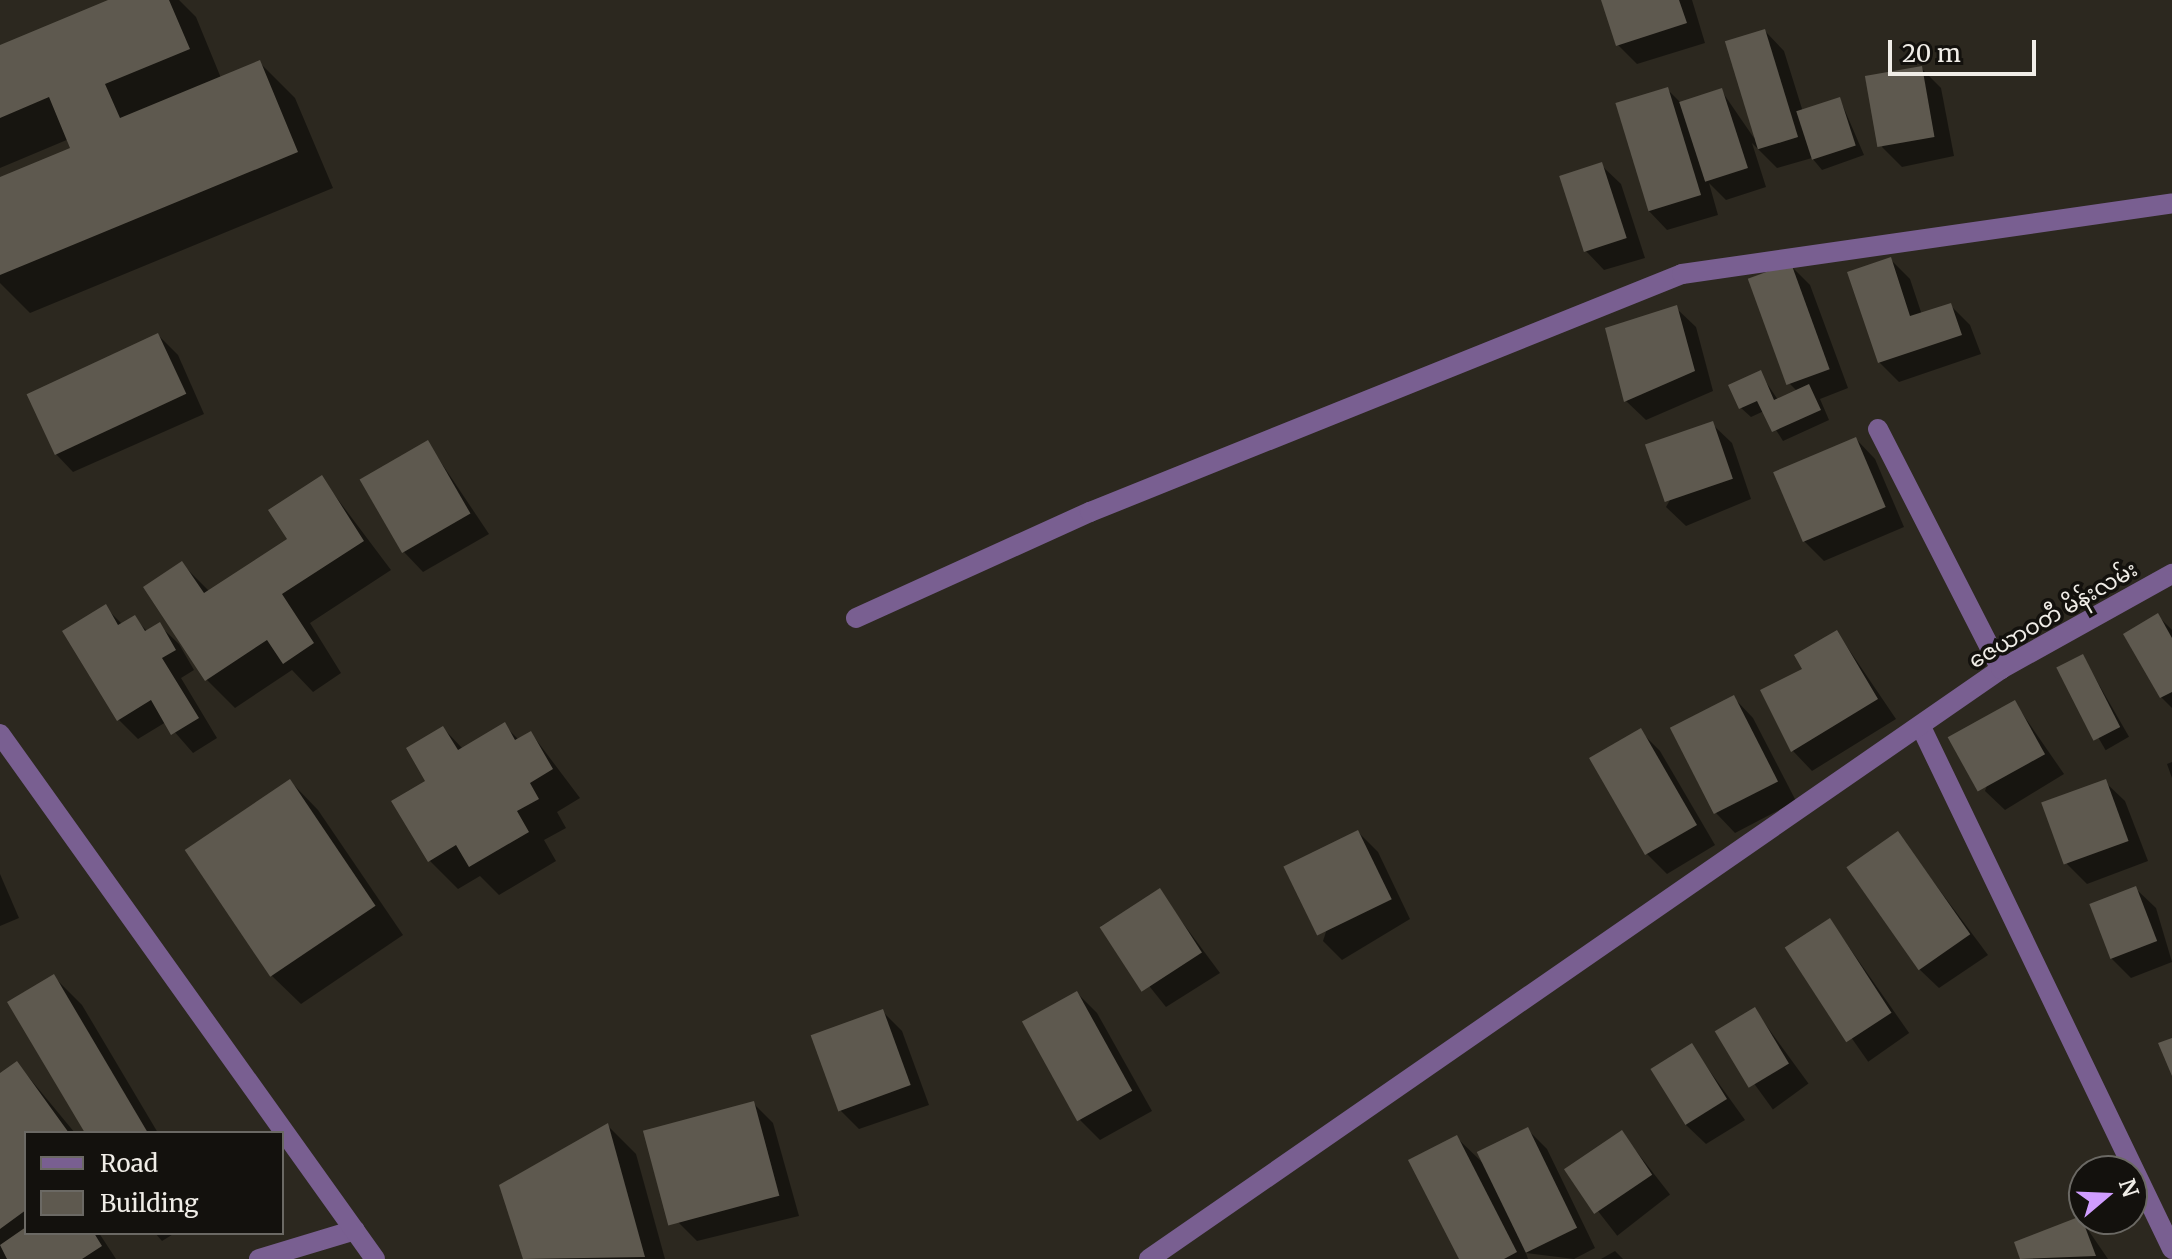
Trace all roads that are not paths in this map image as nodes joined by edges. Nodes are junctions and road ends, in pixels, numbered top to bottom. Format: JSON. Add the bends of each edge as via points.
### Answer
{"nodes":[{"id":1,"x":2172,"y":203,"type":"edge"},
{"id":2,"x":1878,"y":429,"type":"dead end"},
{"id":3,"x":2172,"y":574,"type":"edge"},
{"id":4,"x":856,"y":618,"type":"dead end"},
{"id":5,"x":2001,"y":669,"type":"junction"},
{"id":6,"x":1922,"y":729,"type":"junction"},
{"id":7,"x":0,"y":734,"type":"edge"},
{"id":8,"x":355,"y":1230,"type":"junction"},
{"id":9,"x":2172,"y":1249,"type":"edge"},
{"id":10,"x":259,"y":1259,"type":"edge"},
{"id":11,"x":375,"y":1259,"type":"edge"},
{"id":12,"x":1149,"y":1259,"type":"edge"}],
"edges":[{"from":1,"to":4,"type":"street","via":[[1682,274],[1090,512]]},
{"from":2,"to":5,"type":"street"},
{"from":3,"to":5,"type":"street","name":"ဇေယာဝတီ မိန်းလမ်း"},
{"from":5,"to":6,"type":"street","name":"ဇေယာဝတီ မိန်းလမ်း"},
{"from":6,"to":9,"type":"street"},
{"from":6,"to":12,"type":"street","name":"ဇေယာဝတီ မိန်းလမ်း"},
{"from":7,"to":8,"type":"street"},
{"from":8,"to":10,"type":"street"},
{"from":8,"to":11,"type":"street"}]}
